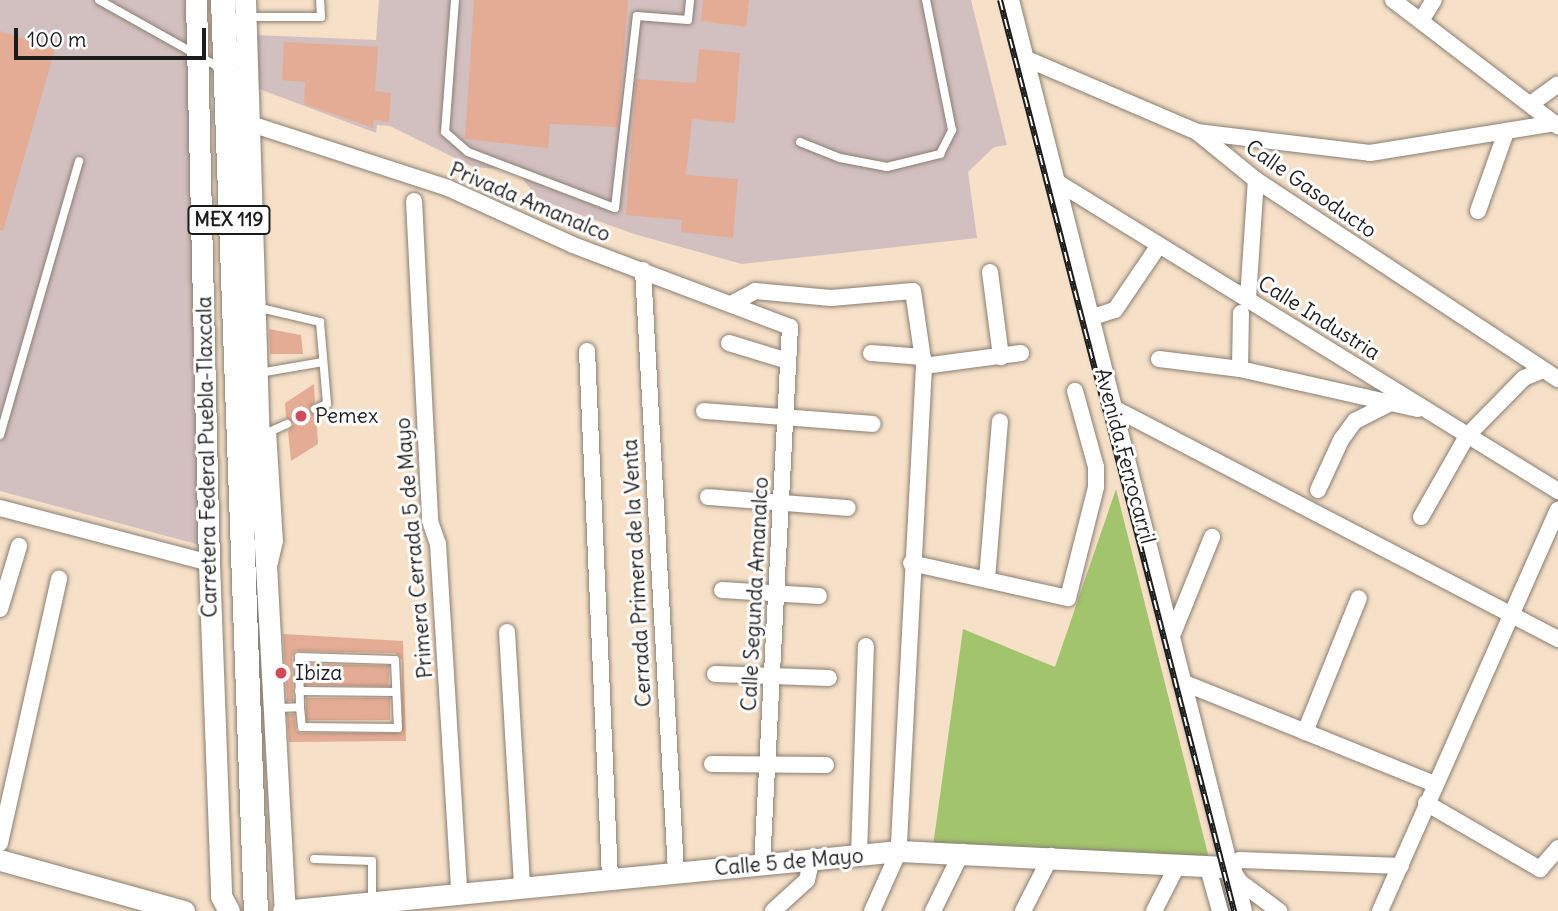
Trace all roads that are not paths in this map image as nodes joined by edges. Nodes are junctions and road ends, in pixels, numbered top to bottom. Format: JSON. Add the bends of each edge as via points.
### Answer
{"nodes":[{"id":1,"x":99,"y":0,"type":"edge"},
{"id":2,"x":196,"y":0,"type":"edge"},
{"id":3,"x":223,"y":0,"type":"edge"},
{"id":4,"x":320,"y":0,"type":"edge"},
{"id":5,"x":455,"y":0,"type":"edge"},
{"id":6,"x":690,"y":0,"type":"edge"},
{"id":7,"x":926,"y":0,"type":"edge"},
{"id":8,"x":1011,"y":0,"type":"edge"},
{"id":9,"x":1393,"y":0,"type":"edge"},
{"id":10,"x":1434,"y":0,"type":"edge"},
{"id":11,"x":245,"y":8,"type":"edge"},
{"id":12,"x":1422,"y":19,"type":"junction"},
{"id":13,"x":197,"y":54,"type":"junction"},
{"id":14,"x":1027,"y":59,"type":"junction"},
{"id":15,"x":224,"y":71,"type":"junction"},
{"id":16,"x":1558,"y":84,"type":"edge"},
{"id":17,"x":1532,"y":103,"type":"junction"},
{"id":18,"x":251,"y":124,"type":"junction"},
{"id":19,"x":1557,"y":125,"type":"edge"},
{"id":20,"x":1197,"y":132,"type":"junction"},
{"id":21,"x":1506,"y":132,"type":"junction"},
{"id":22,"x":800,"y":142,"type":"dead end"},
{"id":23,"x":79,"y":161,"type":"dead end"},
{"id":24,"x":1256,"y":180,"type":"junction"},
{"id":25,"x":1057,"y":182,"type":"junction"},
{"id":26,"x":414,"y":201,"type":"dead end"},
{"id":27,"x":1478,"y":211,"type":"dead end"},
{"id":28,"x":1159,"y":244,"type":"junction"},
{"id":29,"x":643,"y":270,"type":"junction"},
{"id":30,"x":990,"y":272,"type":"dead end"},
{"id":31,"x":731,"y":303,"type":"junction"},
{"id":32,"x":1244,"y":306,"type":"junction"},
{"id":33,"x":256,"y":307,"type":"junction"},
{"id":34,"x":1090,"y":318,"type":"junction"},
{"id":35,"x":790,"y":327,"type":"joint"},
{"id":36,"x":729,"y":343,"type":"dead end"},
{"id":37,"x":587,"y":351,"type":"dead end"},
{"id":38,"x":871,"y":353,"type":"dead end"},
{"id":39,"x":1021,"y":353,"type":"dead end"},
{"id":40,"x":1001,"y":357,"type":"junction"},
{"id":41,"x":1159,"y":359,"type":"dead end"},
{"id":42,"x":788,"y":361,"type":"junction"},
{"id":43,"x":923,"y":361,"type":"junction"},
{"id":44,"x":323,"y":362,"type":"junction"},
{"id":45,"x":1240,"y":369,"type":"junction"},
{"id":46,"x":1543,"y":370,"type":"junction"},
{"id":47,"x":259,"y":373,"type":"junction"},
{"id":48,"x":1558,"y":379,"type":"edge"},
{"id":49,"x":1075,"y":391,"type":"dead end"},
{"id":50,"x":1390,"y":404,"type":"junction"},
{"id":51,"x":1112,"y":407,"type":"junction"},
{"id":52,"x":315,"y":409,"type":"dead end"},
{"id":53,"x":1427,"y":410,"type":"junction"},
{"id":54,"x":704,"y":411,"type":"dead end"},
{"id":55,"x":785,"y":416,"type":"junction"},
{"id":56,"x":1000,"y":422,"type":"dead end"},
{"id":57,"x":287,"y":424,"type":"dead end"},
{"id":58,"x":873,"y":424,"type":"dead end"},
{"id":59,"x":0,"y":435,"type":"edge"},
{"id":60,"x":256,"y":435,"type":"junction"},
{"id":61,"x":1467,"y":436,"type":"junction"},
{"id":62,"x":1318,"y":490,"type":"dead end"},
{"id":63,"x":1558,"y":491,"type":"edge"},
{"id":64,"x":708,"y":497,"type":"dead end"},
{"id":65,"x":781,"y":505,"type":"junction"},
{"id":66,"x":0,"y":508,"type":"edge"},
{"id":67,"x":848,"y":508,"type":"dead end"},
{"id":68,"x":1558,"y":510,"type":"edge"},
{"id":69,"x":1421,"y":517,"type":"dead end"},
{"id":70,"x":1212,"y":537,"type":"dead end"},
{"id":71,"x":19,"y":547,"type":"dead end"},
{"id":72,"x":209,"y":563,"type":"junction"},
{"id":73,"x":911,"y":563,"type":"junction"},
{"id":74,"x":60,"y":578,"type":"dead end"},
{"id":75,"x":266,"y":578,"type":"junction"},
{"id":76,"x":987,"y":579,"type":"junction"},
{"id":77,"x":242,"y":583,"type":"junction"},
{"id":78,"x":722,"y":590,"type":"dead end"},
{"id":79,"x":775,"y":593,"type":"junction"},
{"id":80,"x":819,"y":596,"type":"dead end"},
{"id":81,"x":1359,"y":598,"type":"dead end"},
{"id":82,"x":0,"y":609,"type":"edge"},
{"id":83,"x":1512,"y":612,"type":"junction"},
{"id":84,"x":507,"y":632,"type":"dead end"},
{"id":85,"x":1172,"y":636,"type":"junction"},
{"id":86,"x":1558,"y":639,"type":"edge"},
{"id":87,"x":866,"y":646,"type":"dead end"},
{"id":88,"x":715,"y":674,"type":"dead end"},
{"id":89,"x":771,"y":676,"type":"junction"},
{"id":90,"x":829,"y":678,"type":"dead end"},
{"id":91,"x":1182,"y":682,"type":"junction"},
{"id":92,"x":299,"y":691,"type":"junction"},
{"id":93,"x":396,"y":692,"type":"junction"},
{"id":94,"x":300,"y":707,"type":"junction"},
{"id":95,"x":275,"y":717,"type":"junction"},
{"id":96,"x":1305,"y":732,"type":"junction"},
{"id":97,"x":248,"y":736,"type":"junction"},
{"id":98,"x":215,"y":747,"type":"junction"},
{"id":99,"x":712,"y":764,"type":"dead end"},
{"id":100,"x":767,"y":764,"type":"junction"},
{"id":101,"x":826,"y":765,"type":"dead end"},
{"id":102,"x":1434,"y":784,"type":"junction"},
{"id":103,"x":1426,"y":803,"type":"junction"},
{"id":104,"x":0,"y":843,"type":"edge"},
{"id":105,"x":1558,"y":849,"type":"edge"},
{"id":106,"x":898,"y":851,"type":"junction"},
{"id":107,"x":962,"y":852,"type":"junction"},
{"id":108,"x":859,"y":855,"type":"junction"},
{"id":109,"x":1051,"y":856,"type":"junction"},
{"id":110,"x":314,"y":859,"type":"dead end"},
{"id":111,"x":812,"y":859,"type":"junction"},
{"id":112,"x":0,"y":860,"type":"edge"},
{"id":113,"x":762,"y":864,"type":"junction"},
{"id":114,"x":1401,"y":866,"type":"junction"},
{"id":115,"x":1230,"y":867,"type":"junction"},
{"id":116,"x":1176,"y":868,"type":"junction"},
{"id":117,"x":1208,"y":868,"type":"junction"},
{"id":118,"x":677,"y":873,"type":"junction"},
{"id":119,"x":610,"y":878,"type":"junction"},
{"id":120,"x":522,"y":887,"type":"junction"},
{"id":121,"x":459,"y":892,"type":"junction"},
{"id":122,"x":372,"y":902,"type":"junction"},
{"id":123,"x":184,"y":911,"type":"edge"},
{"id":124,"x":229,"y":911,"type":"edge"},
{"id":125,"x":256,"y":911,"type":"edge"},
{"id":126,"x":284,"y":911,"type":"edge"},
{"id":127,"x":773,"y":911,"type":"edge"},
{"id":128,"x":872,"y":911,"type":"edge"},
{"id":129,"x":933,"y":911,"type":"edge"},
{"id":130,"x":1023,"y":911,"type":"edge"},
{"id":131,"x":1154,"y":911,"type":"edge"},
{"id":132,"x":1220,"y":911,"type":"edge"},
{"id":133,"x":1241,"y":911,"type":"edge"},
{"id":134,"x":1279,"y":911,"type":"edge"},
{"id":135,"x":1380,"y":911,"type":"edge"}],
"edges":[{"from":1,"to":13,"type":"lane"},
{"from":2,"to":13,"type":"main road","name":"Carretera Federal Puebla-Tlaxcala"},
{"from":3,"to":15,"type":"main road","name":"Carretera Federal Puebla-Tlaxcala","number":"MEX 119"},
{"from":4,"to":11,"type":"lane","via":[[321,17]]},
{"from":5,"to":6,"type":"lane","via":[[445,132],[468,152],[615,208],[637,16],[688,20]]},
{"from":7,"to":22,"type":"lane","via":[[952,130],[940,154],[887,167],[841,158]]},
{"from":8,"to":14,"type":"street","name":"Avenida Ferrocarril"},
{"from":9,"to":12,"type":"street"},
{"from":10,"to":12,"type":"street"},
{"from":11,"to":18,"type":"main road","name":"Carretera Federal Puebla-Tlaxcala"},
{"from":12,"to":17,"type":"street"},
{"from":13,"to":15,"type":"lane"},
{"from":13,"to":72,"type":"main road","name":"Carretera Federal Puebla-Tlaxcala"},
{"from":14,"to":20,"type":"street","name":"Calle Gasoducto"},
{"from":14,"to":25,"type":"street","name":"Avenida Ferrocarril"},
{"from":15,"to":60,"type":"main road","name":"Carretera Federal Puebla-Tlaxcala","number":"MEX 119"},
{"from":16,"to":17,"type":"street"},
{"from":17,"to":19,"type":"street"},
{"from":18,"to":29,"type":"street","name":"Privada Amanalco","via":[[448,188],[573,245]]},
{"from":18,"to":33,"type":"main road","name":"Carretera Federal Puebla-Tlaxcala"},
{"from":19,"to":21,"type":"street"},
{"from":20,"to":21,"type":"street","via":[[1370,153]]},
{"from":20,"to":24,"type":"street","name":"Calle Gasoducto"},
{"from":21,"to":27,"type":"street"},
{"from":23,"to":59,"type":"lane"},
{"from":24,"to":32,"type":"street"},
{"from":24,"to":46,"type":"street","name":"Calle Gasoducto"},
{"from":25,"to":28,"type":"street","name":"Calle Industria"},
{"from":25,"to":34,"type":"street","name":"Avenida Ferrocarril"},
{"from":26,"to":121,"type":"street","name":"Primera Cerrada 5 de Mayo","via":[[430,521],[438,544]]},
{"from":28,"to":32,"type":"street","name":"Calle Industria"},
{"from":28,"to":34,"type":"street","via":[[1115,310]]},
{"from":29,"to":31,"type":"street","name":"Privada Amanalco"},
{"from":29,"to":118,"type":"street","name":"Cerrada Primera de la Venta"},
{"from":30,"to":40,"type":"street"},
{"from":31,"to":35,"type":"street","name":"Privada Amanalco"},
{"from":31,"to":43,"type":"street","via":[[755,291],[831,298],[913,291]]},
{"from":32,"to":45,"type":"street"},
{"from":32,"to":53,"type":"street","name":"Calle Industria"},
{"from":33,"to":44,"type":"lane","via":[[320,322]]},
{"from":33,"to":47,"type":"main road","name":"Carretera Federal Puebla-Tlaxcala"},
{"from":34,"to":51,"type":"street","name":"Avenida Ferrocarril"},
{"from":35,"to":42,"type":"street","name":"Calle Segunda Amanalco"},
{"from":36,"to":42,"type":"street"},
{"from":37,"to":119,"type":"street"},
{"from":38,"to":43,"type":"street"},
{"from":39,"to":40,"type":"street"},
{"from":40,"to":43,"type":"street"},
{"from":41,"to":45,"type":"street"},
{"from":42,"to":55,"type":"street","name":"Calle Segunda Amanalco"},
{"from":43,"to":73,"type":"street"},
{"from":44,"to":47,"type":"lane"},
{"from":44,"to":52,"type":"lane","via":[[327,404]]},
{"from":45,"to":50,"type":"street"},
{"from":46,"to":48,"type":"street","name":"Calle Gasoducto"},
{"from":46,"to":61,"type":"street","via":[[1524,378]]},
{"from":47,"to":60,"type":"main road","name":"Carretera Federal Puebla-Tlaxcala"},
{"from":49,"to":76,"type":"street","via":[[1096,467],[1096,487],[1068,598]]},
{"from":50,"to":53,"type":"street"},
{"from":50,"to":62,"type":"street","via":[[1355,421]]},
{"from":51,"to":83,"type":"street"},
{"from":51,"to":85,"type":"street","name":"Avenida Ferrocarril"},
{"from":53,"to":61,"type":"street","name":"Calle Industria"},
{"from":54,"to":55,"type":"street"},
{"from":55,"to":58,"type":"street"},
{"from":55,"to":65,"type":"street","name":"Calle Segunda Amanalco"},
{"from":56,"to":76,"type":"street"},
{"from":57,"to":60,"type":"lane"},
{"from":60,"to":75,"type":"main road","name":"Carretera Federal Puebla-Tlaxcala"},
{"from":60,"to":77,"type":"main road","name":"Carretera Federal Puebla-Tlaxcala","number":"MEX 119"},
{"from":61,"to":63,"type":"street","name":"Calle Industria"},
{"from":61,"to":69,"type":"street"},
{"from":64,"to":65,"type":"street"},
{"from":65,"to":67,"type":"street"},
{"from":65,"to":79,"type":"street","name":"Calle Segunda Amanalco"},
{"from":66,"to":72,"type":"street"},
{"from":68,"to":83,"type":"street"},
{"from":70,"to":85,"type":"street"},
{"from":71,"to":82,"type":"street"},
{"from":72,"to":98,"type":"main road","name":"Carretera Federal Puebla-Tlaxcala"},
{"from":73,"to":76,"type":"street"},
{"from":73,"to":106,"type":"street"},
{"from":74,"to":104,"type":"street"},
{"from":75,"to":77,"type":"lane"},
{"from":75,"to":95,"type":"main road","name":"Carretera Federal Puebla-Tlaxcala"},
{"from":77,"to":97,"type":"main road","name":"Carretera Federal Puebla-Tlaxcala","number":"MEX 119"},
{"from":78,"to":79,"type":"street"},
{"from":79,"to":80,"type":"street"},
{"from":79,"to":89,"type":"street","name":"Calle Segunda Amanalco"},
{"from":81,"to":96,"type":"street"},
{"from":83,"to":86,"type":"street"},
{"from":83,"to":102,"type":"street"},
{"from":84,"to":120,"type":"street"},
{"from":85,"to":91,"type":"street","name":"Avenida Ferrocarril"},
{"from":87,"to":108,"type":"street"},
{"from":88,"to":89,"type":"street"},
{"from":89,"to":90,"type":"street"},
{"from":89,"to":100,"type":"street","name":"Calle Segunda Amanalco"},
{"from":91,"to":96,"type":"street"},
{"from":91,"to":115,"type":"street","name":"Avenida Ferrocarril"},
{"from":92,"to":93,"type":"lane"},
{"from":92,"to":93,"type":"lane","via":[[299,657],[395,660]]},
{"from":92,"to":94,"type":"lane"},
{"from":93,"to":94,"type":"lane","via":[[398,728],[302,727]]},
{"from":94,"to":95,"type":"lane"},
{"from":95,"to":97,"type":"main road"},
{"from":95,"to":126,"type":"main road","name":"Carretera Federal Puebla-Tlaxcala"},
{"from":96,"to":102,"type":"street"},
{"from":97,"to":98,"type":"main road"},
{"from":97,"to":125,"type":"main road","name":"Carretera Federal Puebla-Tlaxcala","number":"MEX 119"},
{"from":98,"to":124,"type":"main road","name":"Carretera Federal Puebla-Tlaxcala","via":[[221,896]]},
{"from":99,"to":100,"type":"street"},
{"from":100,"to":101,"type":"street"},
{"from":100,"to":113,"type":"street","name":"Calle Segunda Amanalco"},
{"from":102,"to":103,"type":"street"},
{"from":103,"to":105,"type":"street","via":[[1540,869]]},
{"from":103,"to":114,"type":"street"},
{"from":106,"to":107,"type":"main road","name":"Calle 5 de Mayo"},
{"from":106,"to":108,"type":"main road","name":"Calle 5 de Mayo"},
{"from":106,"to":128,"type":"street"},
{"from":107,"to":109,"type":"main road","name":"Calle 5 de Mayo"},
{"from":107,"to":129,"type":"street"},
{"from":108,"to":111,"type":"main road","name":"Calle 5 de Mayo"},
{"from":109,"to":116,"type":"main road","name":"Calle 5 de Mayo"},
{"from":109,"to":130,"type":"street"},
{"from":110,"to":122,"type":"lane","via":[[372,861]]},
{"from":111,"to":113,"type":"main road","name":"Calle 5 de Mayo"},
{"from":111,"to":127,"type":"street","via":[[807,880]]},
{"from":112,"to":123,"type":"main road"},
{"from":113,"to":118,"type":"main road","name":"Calle 5 de Mayo"},
{"from":114,"to":115,"type":"street","via":[[1240,860]]},
{"from":114,"to":135,"type":"street"},
{"from":115,"to":117,"type":"main road","name":"Calle 5 de Mayo"},
{"from":115,"to":133,"type":"main road","name":"Avenida Ferrocarril"},
{"from":115,"to":134,"type":"street","via":[[1240,883]]},
{"from":116,"to":117,"type":"main road","name":"Calle 5 de Mayo"},
{"from":116,"to":131,"type":"street"},
{"from":117,"to":132,"type":"street"},
{"from":118,"to":119,"type":"main road","name":"Calle 5 de Mayo"},
{"from":119,"to":120,"type":"main road","name":"Calle 5 de Mayo"},
{"from":120,"to":121,"type":"main road","name":"Calle 5 de Mayo"},
{"from":121,"to":122,"type":"main road","name":"Calle 5 de Mayo"},
{"from":122,"to":126,"type":"main road","name":"Calle 5 de Mayo"}]}
